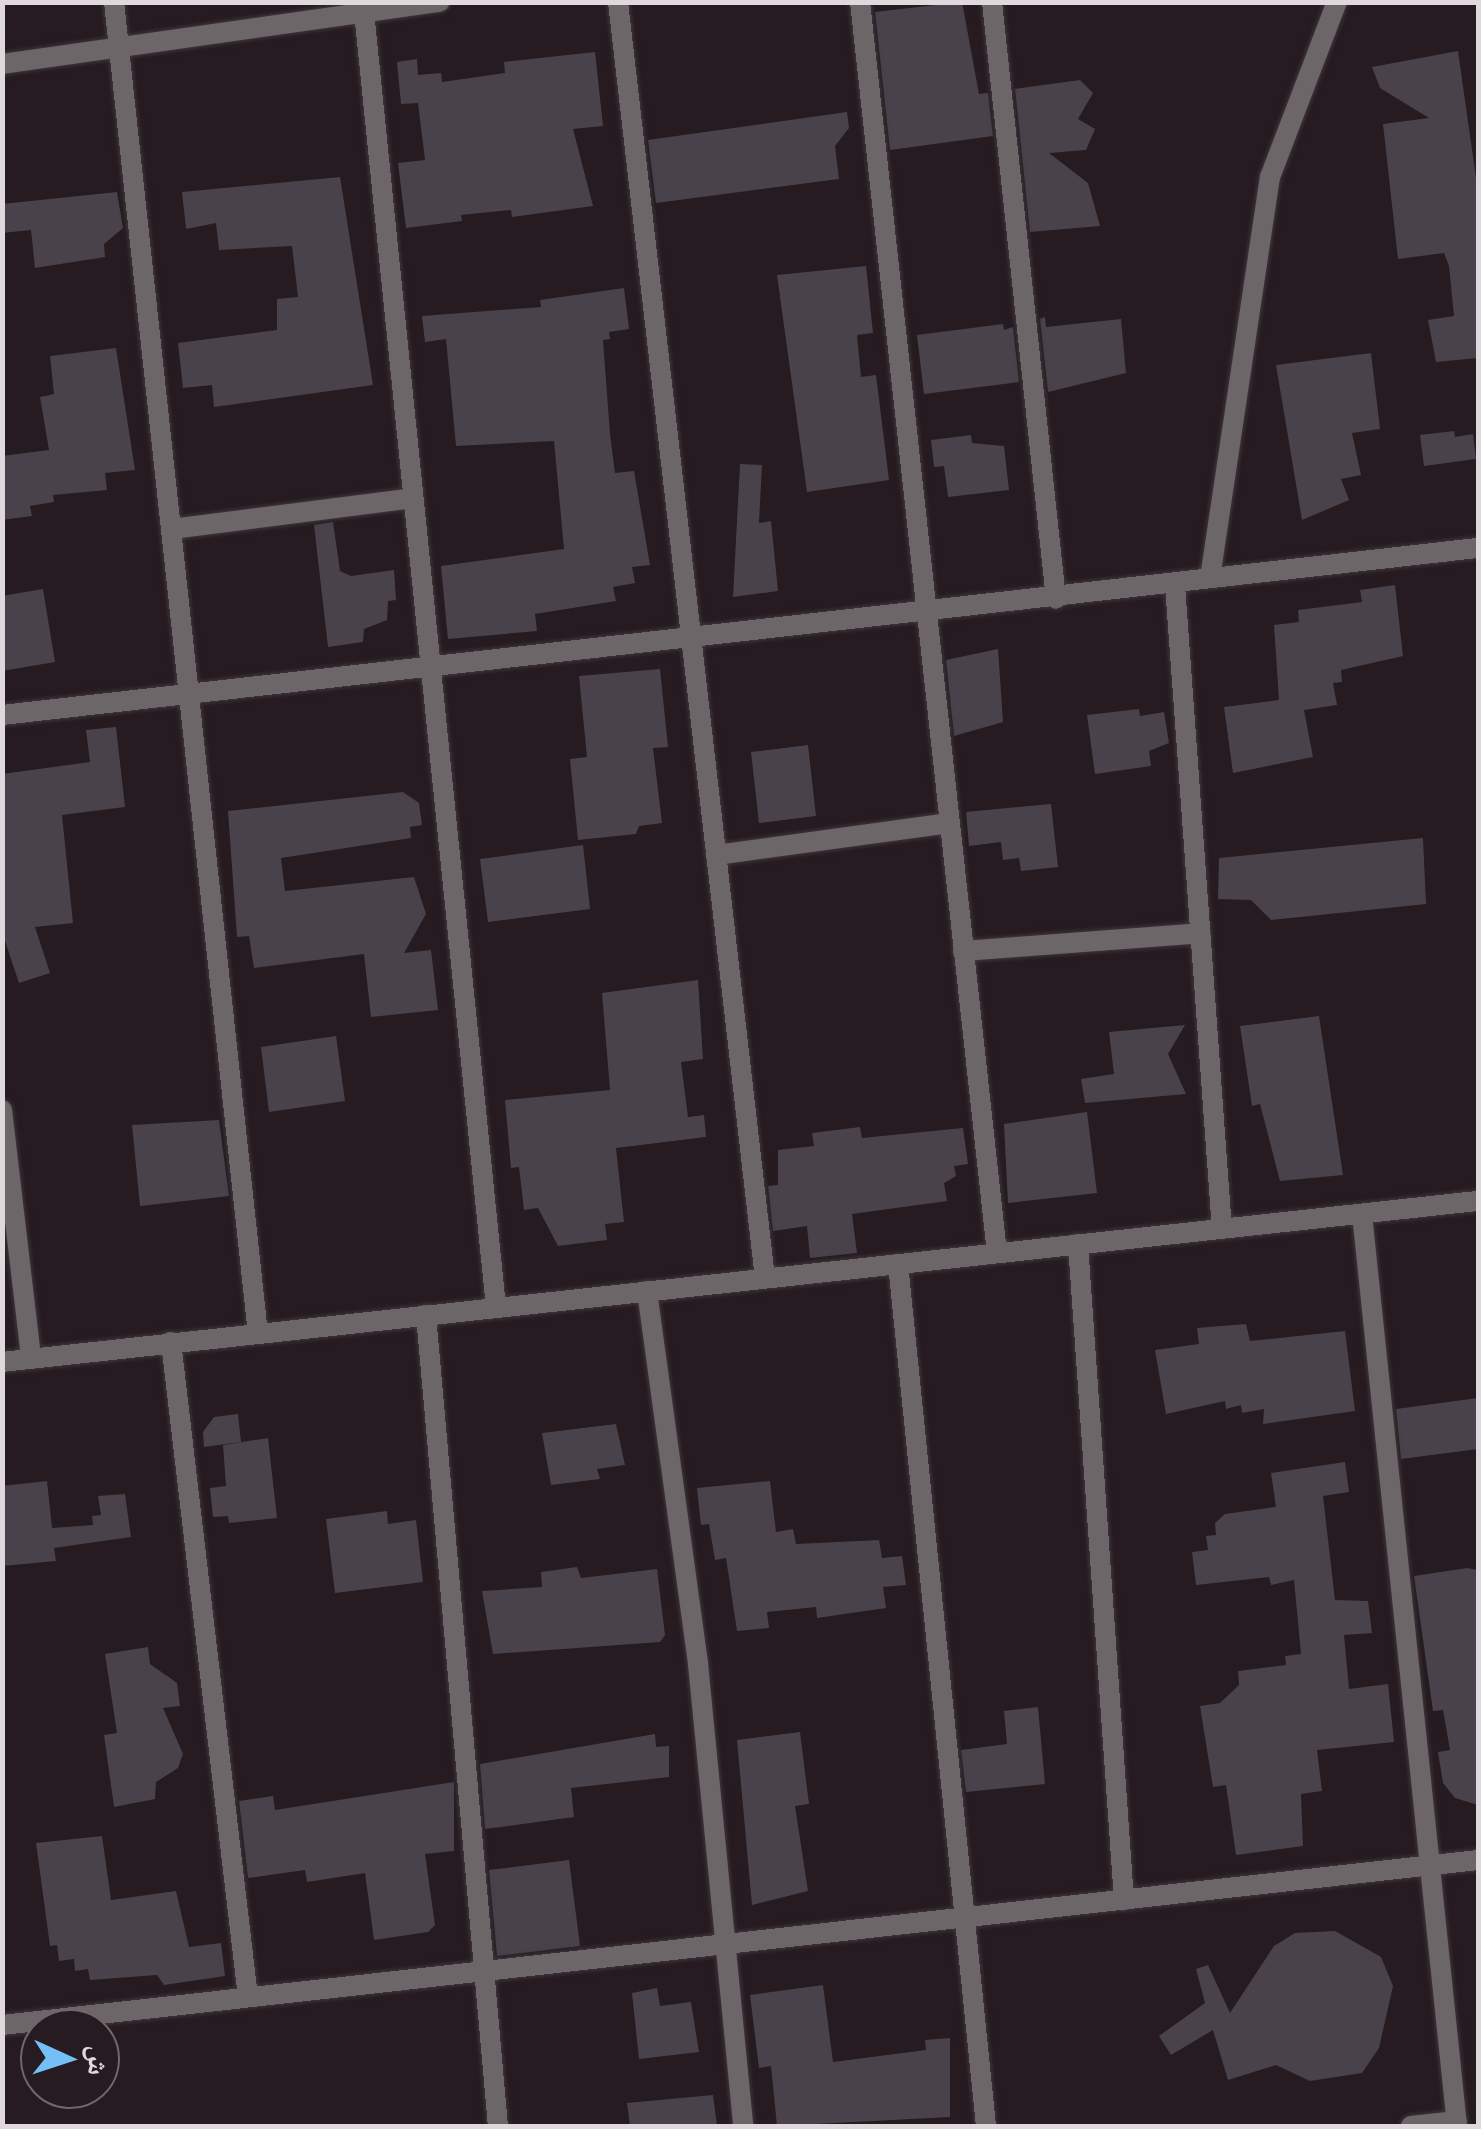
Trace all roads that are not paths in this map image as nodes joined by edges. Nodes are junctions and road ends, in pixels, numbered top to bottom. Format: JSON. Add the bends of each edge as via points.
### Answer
{"nodes":[{"id":1,"x":114,"y":2,"type":"edge"},
{"id":2,"x":440,"y":2,"type":"edge"},
{"id":3,"x":618,"y":2,"type":"edge"},
{"id":4,"x":860,"y":2,"type":"edge"},
{"id":5,"x":992,"y":2,"type":"edge"},
{"id":6,"x":1337,"y":2,"type":"edge"},
{"id":7,"x":363,"y":8,"type":"edge"},
{"id":8,"x":119,"y":48,"type":"junction"},
{"id":9,"x":2,"y":64,"type":"edge"},
{"id":10,"x":413,"y":498,"type":"junction"},
{"id":11,"x":172,"y":529,"type":"junction"},
{"id":12,"x":1478,"y":548,"type":"edge"},
{"id":13,"x":1210,"y":578,"type":"junction"},
{"id":14,"x":1175,"y":585,"type":"junction"},
{"id":15,"x":1056,"y":599,"type":"junction"},
{"id":16,"x":928,"y":613,"type":"junction"},
{"id":17,"x":691,"y":640,"type":"junction"},
{"id":18,"x":431,"y":670,"type":"junction"},
{"id":19,"x":190,"y":696,"type":"junction"},
{"id":20,"x":2,"y":715,"type":"edge"},
{"id":21,"x":949,"y":823,"type":"junction"},
{"id":22,"x":716,"y":855,"type":"junction"},
{"id":23,"x":1200,"y":932,"type":"junction"},
{"id":24,"x":963,"y":951,"type":"junction"},
{"id":25,"x":2,"y":1110,"type":"edge"},
{"id":26,"x":1478,"y":1201,"type":"edge"},
{"id":27,"x":1362,"y":1214,"type":"junction"},
{"id":28,"x":1222,"y":1229,"type":"junction"},
{"id":29,"x":1078,"y":1244,"type":"junction"},
{"id":30,"x":997,"y":1253,"type":"junction"},
{"id":31,"x":898,"y":1264,"type":"junction"},
{"id":32,"x":765,"y":1278,"type":"junction"},
{"id":33,"x":647,"y":1291,"type":"junction"},
{"id":34,"x":496,"y":1307,"type":"junction"},
{"id":35,"x":426,"y":1315,"type":"junction"},
{"id":36,"x":258,"y":1333,"type":"junction"},
{"id":37,"x":172,"y":1342,"type":"junction"},
{"id":38,"x":31,"y":1358,"type":"junction"},
{"id":39,"x":2,"y":1362,"type":"edge"},
{"id":40,"x":1478,"y":1860,"type":"edge"},
{"id":41,"x":1430,"y":1866,"type":"junction"},
{"id":42,"x":1124,"y":1900,"type":"junction"},
{"id":43,"x":968,"y":1918,"type":"junction"},
{"id":44,"x":724,"y":1946,"type":"junction"},
{"id":45,"x":481,"y":1973,"type":"junction"},
{"id":46,"x":248,"y":1998,"type":"junction"},
{"id":47,"x":2,"y":2025,"type":"edge"},
{"id":48,"x":1457,"y":2124,"type":"edge"},
{"id":49,"x":498,"y":2126,"type":"edge"},
{"id":50,"x":742,"y":2126,"type":"edge"},
{"id":51,"x":986,"y":2126,"type":"edge"},
{"id":52,"x":1411,"y":2126,"type":"edge"}],
"edges":[{"from":1,"to":8,"type":"street"},
{"from":2,"to":7,"type":"street"},
{"from":3,"to":17,"type":"street"},
{"from":4,"to":16,"type":"street"},
{"from":5,"to":15,"type":"street"},
{"from":6,"to":13,"type":"street","via":[[1270,177]]},
{"from":7,"to":8,"type":"street"},
{"from":7,"to":10,"type":"street"},
{"from":8,"to":9,"type":"street"},
{"from":8,"to":11,"type":"street"},
{"from":10,"to":11,"type":"street"},
{"from":10,"to":18,"type":"street"},
{"from":11,"to":19,"type":"street"},
{"from":12,"to":13,"type":"street"},
{"from":13,"to":14,"type":"street"},
{"from":14,"to":15,"type":"street"},
{"from":14,"to":23,"type":"street"},
{"from":15,"to":16,"type":"street"},
{"from":16,"to":17,"type":"street"},
{"from":16,"to":21,"type":"street"},
{"from":17,"to":18,"type":"street"},
{"from":17,"to":22,"type":"street"},
{"from":18,"to":19,"type":"street"},
{"from":18,"to":34,"type":"street"},
{"from":19,"to":20,"type":"street"},
{"from":19,"to":36,"type":"street"},
{"from":21,"to":22,"type":"street"},
{"from":21,"to":24,"type":"street"},
{"from":22,"to":32,"type":"street"},
{"from":23,"to":24,"type":"street"},
{"from":23,"to":28,"type":"street"},
{"from":24,"to":30,"type":"street"},
{"from":25,"to":38,"type":"street"},
{"from":26,"to":27,"type":"street"},
{"from":27,"to":28,"type":"street"},
{"from":27,"to":41,"type":"street"},
{"from":28,"to":29,"type":"street"},
{"from":29,"to":30,"type":"street"},
{"from":29,"to":42,"type":"street"},
{"from":30,"to":31,"type":"street"},
{"from":31,"to":32,"type":"street"},
{"from":31,"to":43,"type":"street"},
{"from":32,"to":33,"type":"street"},
{"from":33,"to":34,"type":"street"},
{"from":33,"to":44,"type":"street","via":[[698,1664]]},
{"from":34,"to":35,"type":"street"},
{"from":35,"to":36,"type":"street"},
{"from":35,"to":45,"type":"street"},
{"from":36,"to":37,"type":"street"},
{"from":37,"to":38,"type":"street"},
{"from":37,"to":46,"type":"street"},
{"from":38,"to":39,"type":"street"},
{"from":40,"to":41,"type":"street"},
{"from":41,"to":42,"type":"street"},
{"from":41,"to":48,"type":"street"},
{"from":42,"to":43,"type":"street"},
{"from":43,"to":44,"type":"street"},
{"from":43,"to":51,"type":"street"},
{"from":44,"to":45,"type":"street"},
{"from":44,"to":50,"type":"street"},
{"from":45,"to":46,"type":"street"},
{"from":45,"to":49,"type":"street"},
{"from":46,"to":47,"type":"street"},
{"from":48,"to":52,"type":"street"}]}
